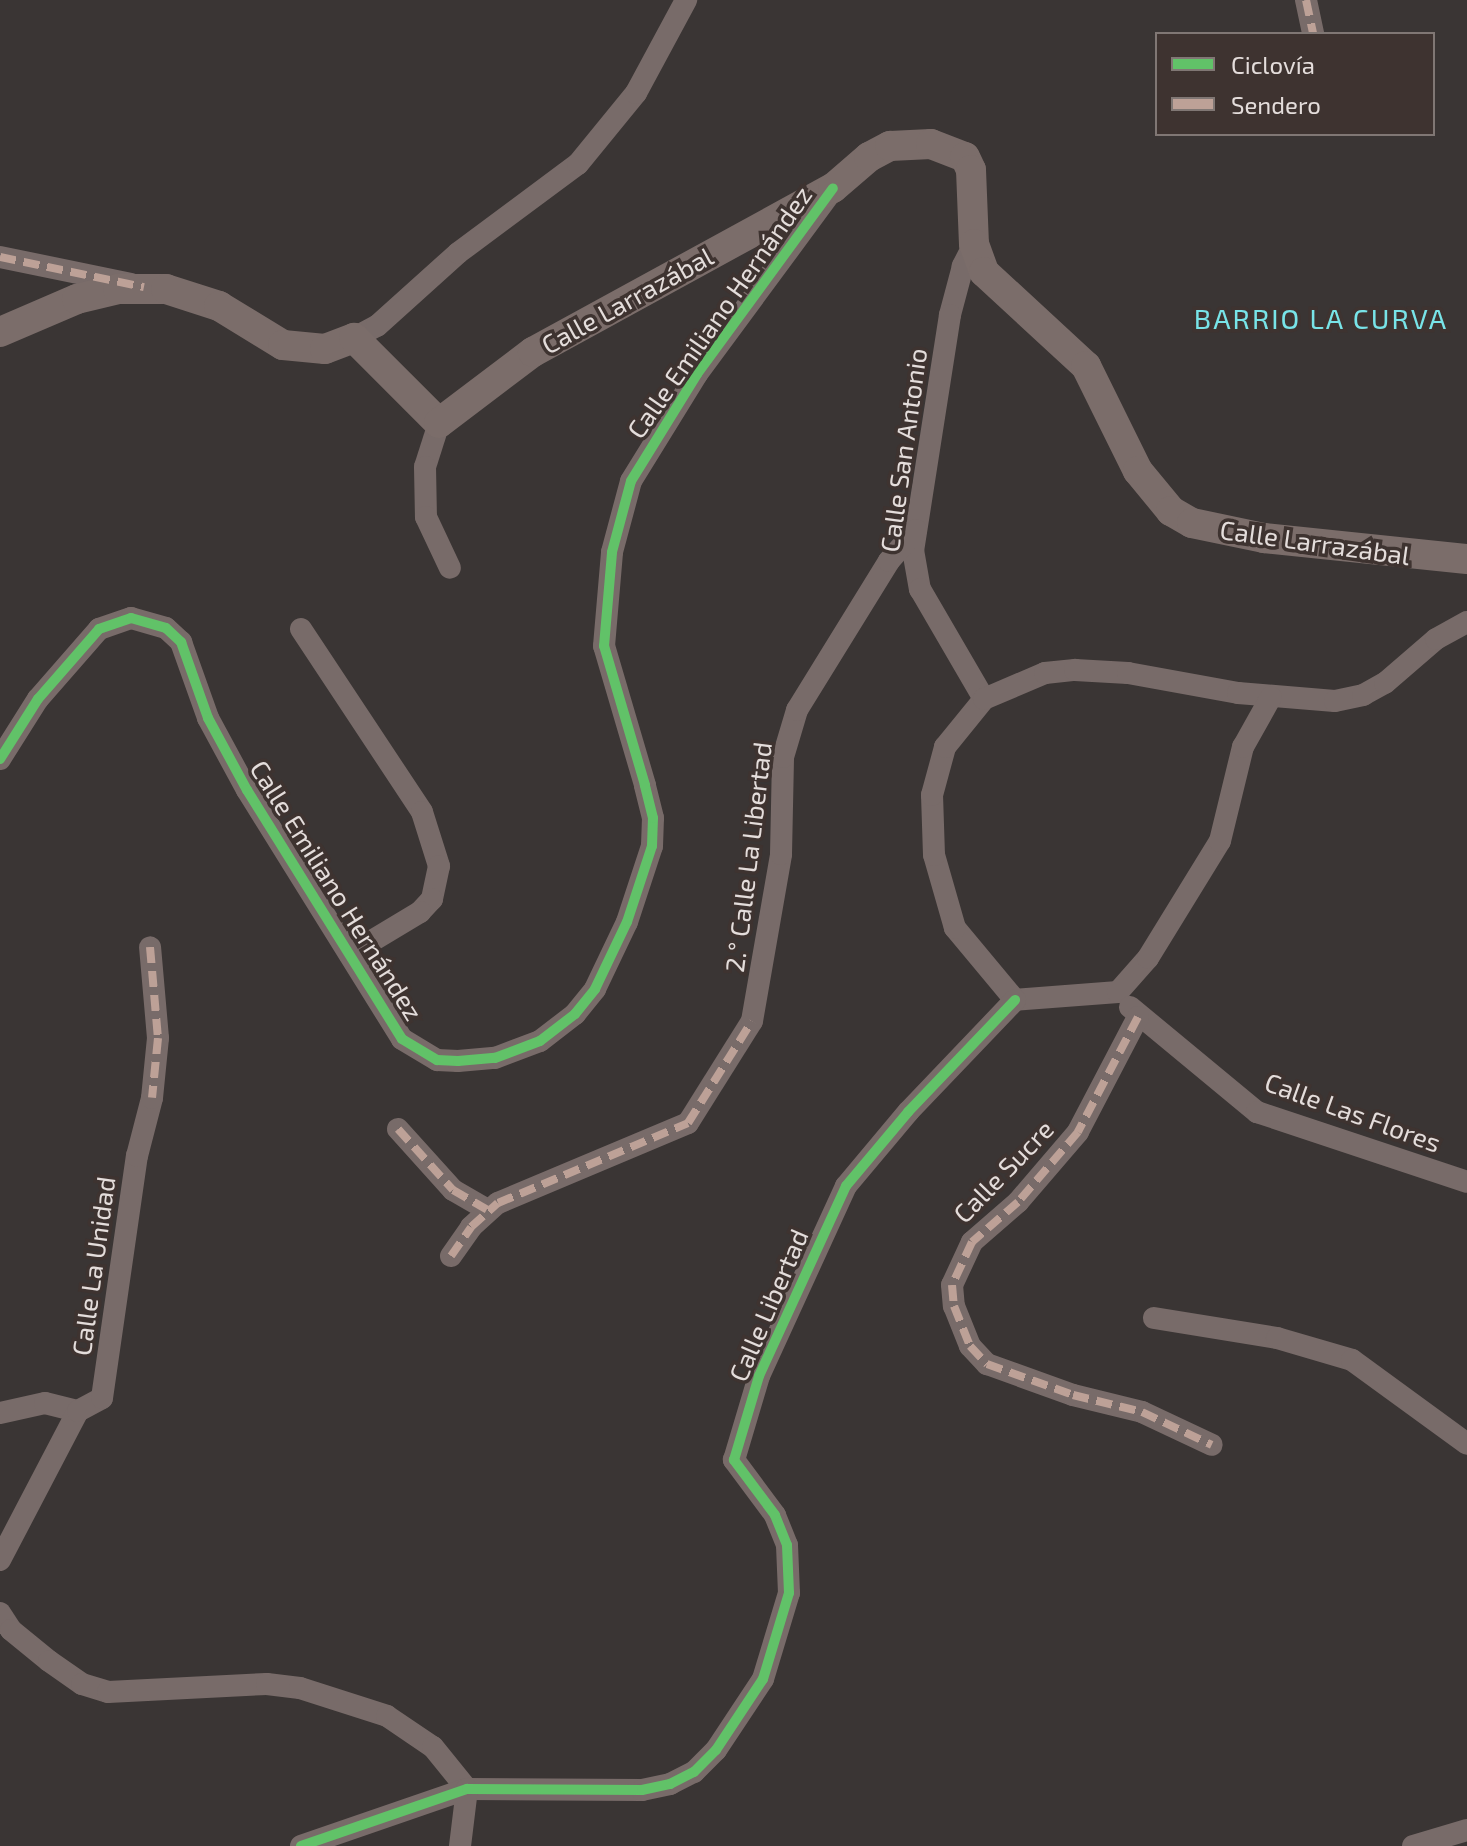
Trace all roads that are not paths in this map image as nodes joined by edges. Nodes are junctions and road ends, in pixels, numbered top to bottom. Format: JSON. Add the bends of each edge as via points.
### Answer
{"nodes":[{"id":1,"x":686,"y":0,"type":"edge"},
{"id":2,"x":1306,"y":0,"type":"edge"},
{"id":3,"x":1313,"y":32,"type":"edge"},
{"id":4,"x":833,"y":188,"type":"junction"},
{"id":5,"x":974,"y":244,"type":"junction"},
{"id":6,"x":0,"y":257,"type":"edge"},
{"id":7,"x":144,"y":287,"type":"junction"},
{"id":8,"x":0,"y":332,"type":"edge"},
{"id":9,"x":354,"y":338,"type":"junction"},
{"id":10,"x":439,"y":423,"type":"junction"},
{"id":11,"x":916,"y":530,"type":"junction"},
{"id":12,"x":1467,"y":559,"type":"edge"},
{"id":13,"x":450,"y":568,"type":"dead end"},
{"id":14,"x":1467,"y":622,"type":"edge"},
{"id":15,"x":301,"y":629,"type":"dead end"},
{"id":16,"x":1271,"y":697,"type":"junction"},
{"id":17,"x":984,"y":699,"type":"junction"},
{"id":18,"x":0,"y":759,"type":"edge"},
{"id":19,"x":150,"y":947,"type":"dead end"},
{"id":20,"x":350,"y":954,"type":"junction"},
{"id":21,"x":1118,"y":992,"type":"junction"},
{"id":22,"x":1015,"y":1000,"type":"junction"},
{"id":23,"x":1138,"y":1017,"type":"junction"},
{"id":24,"x":398,"y":1129,"type":"dead end"},
{"id":25,"x":1467,"y":1182,"type":"edge"},
{"id":26,"x":487,"y":1210,"type":"junction"},
{"id":27,"x":451,"y":1256,"type":"dead end"},
{"id":28,"x":1154,"y":1318,"type":"dead end"},
{"id":29,"x":78,"y":1411,"type":"junction"},
{"id":30,"x":0,"y":1413,"type":"edge"},
{"id":31,"x":1467,"y":1444,"type":"edge"},
{"id":32,"x":1212,"y":1445,"type":"dead end"},
{"id":33,"x":0,"y":1560,"type":"edge"},
{"id":34,"x":0,"y":1613,"type":"edge"},
{"id":35,"x":467,"y":1789,"type":"junction"},
{"id":36,"x":1467,"y":1830,"type":"edge"},
{"id":37,"x":301,"y":1846,"type":"edge"},
{"id":38,"x":460,"y":1846,"type":"edge"},
{"id":39,"x":1413,"y":1846,"type":"edge"}],
"edges":[{"from":1,"to":9,"type":"street","via":[[665,48],[636,93],[578,164],[458,253],[377,326]]},
{"from":2,"to":3,"type":"street"},
{"from":4,"to":5,"type":"street","name":"Calle Larrazábal","via":[[890,146],[953,149],[965,157],[975,187]]},
{"from":4,"to":10,"type":"street","name":"Calle Larrazábal","via":[[533,352]]},
{"from":4,"to":20,"type":"street","name":"Calle Emiliano Hernández","via":[[644,453],[623,505],[612,552],[604,646],[653,818],[652,846],[627,922],[595,989],[575,1014],[540,1041],[495,1058],[437,1060],[402,1039]]},
{"from":5,"to":11,"type":"street","name":"Calle San Antonio","via":[[950,315]]},
{"from":5,"to":12,"type":"street","name":"Calle Larrazábal","via":[[984,272],[1000,291],[1066,343],[1086,366],[1132,461],[1171,511],[1192,523],[1264,538]]},
{"from":6,"to":7,"type":"street"},
{"from":7,"to":8,"type":"street","via":[[77,299]]},
{"from":7,"to":9,"type":"street","via":[[219,306],[283,345],[316,350]]},
{"from":9,"to":10,"type":"street"},
{"from":10,"to":13,"type":"street","via":[[425,467],[426,517]]},
{"from":11,"to":17,"type":"street","name":"Calle San Antonio","via":[[913,550],[920,589]]},
{"from":11,"to":26,"type":"street","name":"2.° Calle La Libertad","via":[[889,561],[797,710],[783,757],[781,854],[760,992],[752,1021],[688,1123],[566,1171]]},
{"from":14,"to":16,"type":"street","via":[[1363,695],[1335,701]]},
{"from":15,"to":20,"type":"street","via":[[422,812],[439,866],[432,899],[420,912]]},
{"from":16,"to":17,"type":"street","via":[[1128,673],[1075,670],[1045,673]]},
{"from":16,"to":21,"type":"street","via":[[1243,747],[1220,841],[1148,958]]},
{"from":17,"to":22,"type":"street","via":[[945,747],[936,773],[934,855],[955,928]]},
{"from":18,"to":20,"type":"street","name":"Calle Emiliano Hernández","via":[[38,699],[99,629],[131,618],[166,628],[181,642],[208,718],[247,790]]},
{"from":19,"to":29,"type":"street","name":"Calle La Unidad","via":[[158,1038],[152,1098],[137,1156],[102,1398]]},
{"from":21,"to":22,"type":"street"},
{"from":21,"to":23,"type":"street","name":"Calle Las Flores"},
{"from":22,"to":35,"type":"street","name":"Calle Libertad","via":[[846,1186],[759,1376],[734,1460],[775,1515],[787,1545],[789,1593],[776,1648],[746,1709],[694,1772],[670,1784],[642,1790]]},
{"from":23,"to":25,"type":"street","name":"Calle Las Flores","via":[[1257,1112]]},
{"from":23,"to":32,"type":"street","name":"Calle Sucre","via":[[1078,1132],[1018,1202],[972,1242],[952,1285],[954,1306],[970,1346],[987,1364],[1073,1395],[1142,1412]]},
{"from":24,"to":26,"type":"street","via":[[453,1190]]},
{"from":26,"to":27,"type":"street","name":"2.° Calle La Libertad"},
{"from":28,"to":31,"type":"street","via":[[1239,1330],[1352,1360]]},
{"from":29,"to":30,"type":"street","via":[[45,1403]]},
{"from":29,"to":33,"type":"street","name":"Calle La Unidad"},
{"from":34,"to":35,"type":"street","via":[[11,1630],[49,1661],[82,1684],[108,1692],[267,1684],[300,1688],[387,1716],[433,1747]]},
{"from":35,"to":37,"type":"street","name":"Calle Libertad"},
{"from":35,"to":38,"type":"street"},
{"from":36,"to":39,"type":"street"}]}
